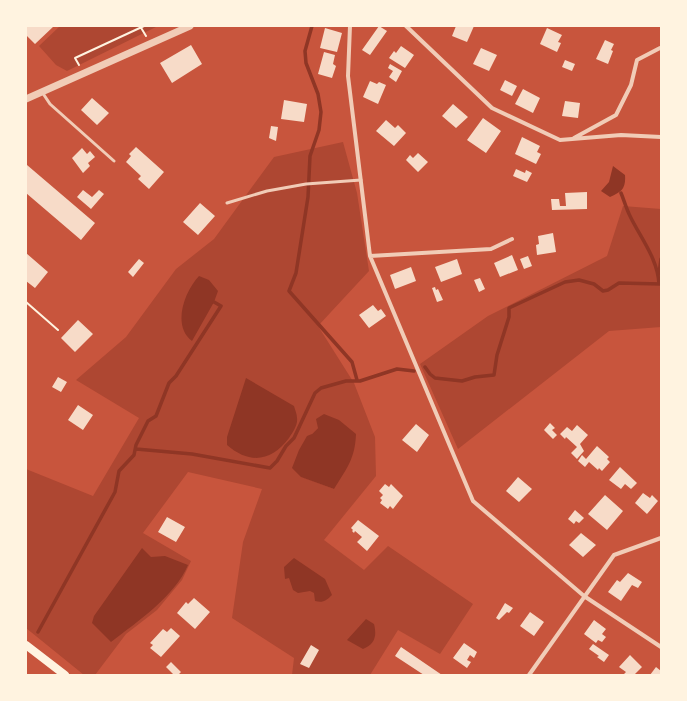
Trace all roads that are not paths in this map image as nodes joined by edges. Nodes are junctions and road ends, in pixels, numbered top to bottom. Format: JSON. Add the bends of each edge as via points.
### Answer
{"nodes":[{"id":1,"x":190,"y":26,"type":"edge"},
{"id":2,"x":350,"y":26,"type":"edge"},
{"id":3,"x":406,"y":26,"type":"edge"},
{"id":4,"x":181,"y":28,"type":"edge"},
{"id":5,"x":660,"y":48,"type":"edge"},
{"id":6,"x":42,"y":92,"type":"junction"},
{"id":7,"x":26,"y":99,"type":"edge"},
{"id":8,"x":661,"y":137,"type":"edge"},
{"id":9,"x":572,"y":139,"type":"junction"},
{"id":10,"x":114,"y":161,"type":"dead end"},
{"id":11,"x":361,"y":180,"type":"junction"},
{"id":12,"x":227,"y":203,"type":"dead end"},
{"id":13,"x":512,"y":239,"type":"dead end"},
{"id":14,"x":370,"y":256,"type":"junction"},
{"id":15,"x":661,"y":538,"type":"edge"},
{"id":16,"x":584,"y":596,"type":"junction"},
{"id":17,"x":26,"y":645,"type":"edge"},
{"id":18,"x":661,"y":647,"type":"edge"},
{"id":19,"x":65,"y":675,"type":"edge"},
{"id":20,"x":529,"y":675,"type":"edge"}],
"edges":[{"from":1,"to":4,"type":"street"},
{"from":2,"to":11,"type":"street","via":[[348,76]]},
{"from":3,"to":9,"type":"street","via":[[492,108],[560,140]]},
{"from":4,"to":6,"type":"street"},
{"from":5,"to":9,"type":"street","via":[[637,60],[631,85],[616,115]]},
{"from":6,"to":7,"type":"street"},
{"from":6,"to":10,"type":"lane","via":[[50,104]]},
{"from":8,"to":9,"type":"street","via":[[621,135]]},
{"from":11,"to":12,"type":"lane","via":[[306,184],[267,191]]},
{"from":11,"to":14,"type":"street"},
{"from":13,"to":14,"type":"street","via":[[491,249]]},
{"from":14,"to":16,"type":"street","via":[[473,501]]},
{"from":15,"to":16,"type":"street","via":[[614,555]]},
{"from":16,"to":18,"type":"street"},
{"from":16,"to":20,"type":"street"},
{"from":17,"to":19,"type":"main road"}]}
